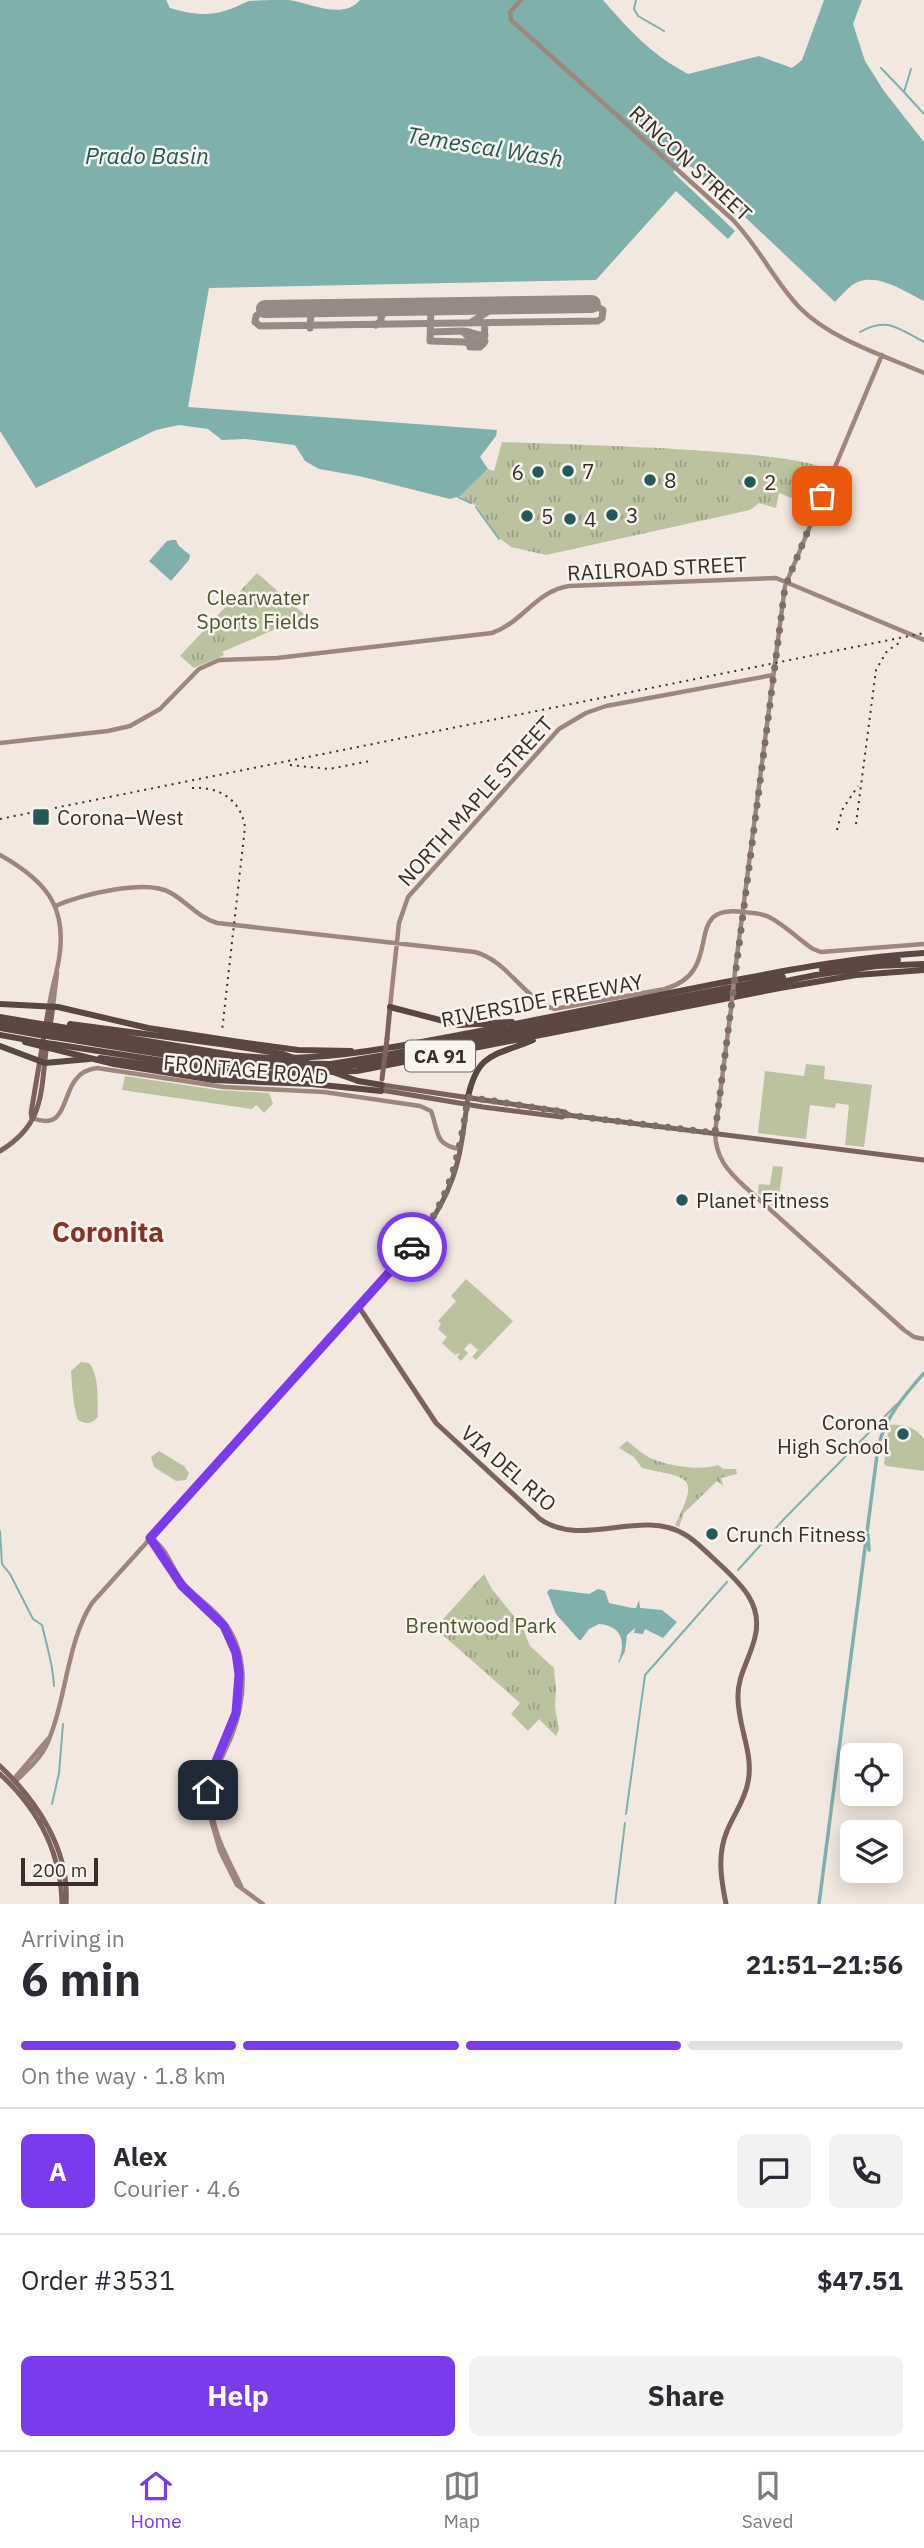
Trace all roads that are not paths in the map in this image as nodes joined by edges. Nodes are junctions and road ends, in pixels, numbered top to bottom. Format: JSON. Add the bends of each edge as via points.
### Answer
{"nodes":[{"id":1,"x":521,"y":0,"type":"edge"},
{"id":2,"x":882,"y":355,"type":"junction"},
{"id":3,"x":924,"y":373,"type":"edge"},
{"id":4,"x":786,"y":581,"type":"junction"},
{"id":5,"x":924,"y":640,"type":"edge"},
{"id":6,"x":773,"y":675,"type":"junction"},
{"id":7,"x":0,"y":743,"type":"edge"},
{"id":8,"x":0,"y":855,"type":"edge"},
{"id":9,"x":55,"y":906,"type":"junction"},
{"id":10,"x":744,"y":912,"type":"junction"},
{"id":11,"x":397,"y":943,"type":"junction"},
{"id":12,"x":924,"y":944,"type":"edge"},
{"id":13,"x":924,"y":953,"type":"edge"},
{"id":14,"x":924,"y":962,"type":"edge"},
{"id":15,"x":924,"y":970,"type":"edge"},
{"id":16,"x":0,"y":1003,"type":"edge"},
{"id":17,"x":51,"y":1006,"type":"junction"},
{"id":18,"x":390,"y":1007,"type":"junction"},
{"id":19,"x":0,"y":1017,"type":"edge"},
{"id":20,"x":525,"y":1022,"type":"junction"},
{"id":21,"x":0,"y":1026,"type":"edge"},
{"id":22,"x":40,"y":1032,"type":"junction"},
{"id":23,"x":55,"y":1033,"type":"junction"},
{"id":24,"x":0,"y":1035,"type":"edge"},
{"id":25,"x":545,"y":1035,"type":"junction"},
{"id":26,"x":15,"y":1037,"type":"junction"},
{"id":27,"x":0,"y":1046,"type":"edge"},
{"id":28,"x":362,"y":1053,"type":"junction"},
{"id":29,"x":42,"y":1062,"type":"junction"},
{"id":30,"x":293,"y":1074,"type":"junction"},
{"id":31,"x":382,"y":1085,"type":"junction"},
{"id":32,"x":468,"y":1101,"type":"junction"},
{"id":33,"x":32,"y":1118,"type":"junction"},
{"id":34,"x":715,"y":1133,"type":"junction"},
{"id":35,"x":460,"y":1149,"type":"junction"},
{"id":36,"x":0,"y":1151,"type":"edge"},
{"id":37,"x":924,"y":1160,"type":"edge"},
{"id":38,"x":359,"y":1307,"type":"junction"},
{"id":39,"x":924,"y":1339,"type":"edge"},
{"id":40,"x":150,"y":1538,"type":"junction"},
{"id":41,"x":0,"y":1766,"type":"edge"},
{"id":42,"x":0,"y":1774,"type":"edge"},
{"id":43,"x":13,"y":1782,"type":"junction"},
{"id":44,"x":63,"y":1903,"type":"edge"},
{"id":45,"x":263,"y":1904,"type":"edge"},
{"id":46,"x":726,"y":1904,"type":"edge"}],
"edges":[{"from":1,"to":2,"type":"main road","name":"RINCON STREET","via":[[509,16],[512,22],[738,225],[809,316]]},
{"from":2,"to":3,"type":"main road","name":"RINCON STREET"},
{"from":2,"to":4,"type":"main road"},
{"from":4,"to":5,"type":"main road","name":"RAILROAD STREET"},
{"from":4,"to":6,"type":"main road"},
{"from":4,"to":7,"type":"main road","name":"RAILROAD STREET","via":[[562,587],[492,633],[277,658],[219,660],[199,669],[160,709],[130,726]]},
{"from":6,"to":10,"type":"main road"},
{"from":6,"to":11,"type":"main road","name":"NORTH MAPLE STREET","via":[[606,706],[568,723],[412,891],[402,908]]},
{"from":8,"to":9,"type":"main road","via":[[33,875]]},
{"from":9,"to":11,"type":"main road","via":[[150,886],[172,893],[217,923]]},
{"from":9,"to":17,"type":"main road","via":[[61,934]]},
{"from":10,"to":11,"type":"main road","via":[[728,910],[712,917],[698,964],[680,983],[560,1009],[544,1004],[485,955]]},
{"from":10,"to":12,"type":"main road","via":[[767,916],[813,949],[826,953]]},
{"from":10,"to":34,"type":"main road","bridge":true},
{"from":11,"to":18,"type":"main road","name":"NORTH MAPLE STREET"},
{"from":13,"to":20,"type":"highway","name":"RIVERSIDE FREEWAY","number":"CA 91","via":[[829,962]]},
{"from":14,"to":23,"type":"highway","via":[[816,975],[336,1068],[236,1065]]},
{"from":15,"to":25,"type":"highway","name":"RIVERSIDE FREEWAY","number":"CA 91","via":[[780,988]]},
{"from":16,"to":17,"type":"highway"},
{"from":17,"to":28,"type":"highway","via":[[148,1028],[246,1043]]},
{"from":17,"to":29,"type":"main road"},
{"from":18,"to":20,"type":"highway","via":[[459,1024]]},
{"from":18,"to":31,"type":"main road","bridge":true},
{"from":19,"to":22,"type":"highway","name":"RIVERSIDE FREEWAY","number":"CA 91"},
{"from":20,"to":28,"type":"highway","name":"RIVERSIDE FREEWAY","number":"CA 91"},
{"from":21,"to":22,"type":"highway"},
{"from":22,"to":23,"type":"highway","name":"RIVERSIDE FREEWAY","number":"CA 91","bridge":true},
{"from":22,"to":23,"type":"highway","bridge":true},
{"from":22,"to":26,"type":"highway","name":"RIVERSIDE FREEWAY","number":"CA 91"},
{"from":23,"to":28,"type":"highway","name":"RIVERSIDE FREEWAY","number":"CA 91","via":[[257,1058]]},
{"from":23,"to":30,"type":"highway","name":"RIVERSIDE FREEWAY","number":"CA 91","via":[[222,1071]]},
{"from":23,"to":31,"type":"highway","bridge":true,"via":[[69,1024],[228,1045],[278,1053]]},
{"from":24,"to":26,"type":"highway","name":"RIVERSIDE FREEWAY","number":"CA 91"},
{"from":25,"to":30,"type":"highway","name":"RIVERSIDE FREEWAY","number":"CA 91","via":[[357,1072]]},
{"from":25,"to":32,"type":"highway","via":[[486,1060],[473,1078]]},
{"from":26,"to":31,"type":"highway","bridge":true,"via":[[114,1064],[213,1080]]},
{"from":27,"to":29,"type":"highway"},
{"from":29,"to":30,"type":"highway","via":[[97,1058],[249,1078],[277,1079]]},
{"from":29,"to":33,"type":"main road"},
{"from":31,"to":32,"type":"main road"},
{"from":32,"to":34,"type":"main road"},
{"from":32,"to":35,"type":"main road"},
{"from":33,"to":35,"type":"main road","name":"FRONTAGE ROAD","via":[[44,1122],[56,1118],[77,1076],[97,1069],[420,1106],[431,1111],[440,1140]]},
{"from":33,"to":36,"type":"main road","via":[[20,1137]]},
{"from":34,"to":37,"type":"main road"},
{"from":34,"to":39,"type":"main road","via":[[726,1169],[910,1335]]},
{"from":35,"to":38,"type":"main road","via":[[449,1187],[431,1223]]},
{"from":38,"to":40,"type":"main road"},
{"from":38,"to":46,"type":"main road","name":"VIA DEL RIO","via":[[436,1423],[540,1519],[577,1531],[668,1527],[689,1537],[749,1594],[757,1627],[738,1690],[738,1706],[750,1772],[723,1844],[720,1870]]},
{"from":40,"to":43,"type":"main road","via":[[83,1618],[49,1738],[43,1751]]},
{"from":40,"to":45,"type":"main road","via":[[182,1586],[226,1624],[242,1664],[239,1714],[215,1772],[212,1816],[222,1850],[242,1887]]},
{"from":41,"to":43,"type":"main road"},
{"from":42,"to":43,"type":"main road"},
{"from":43,"to":44,"type":"main road","via":[[51,1844],[61,1872]]}]}
